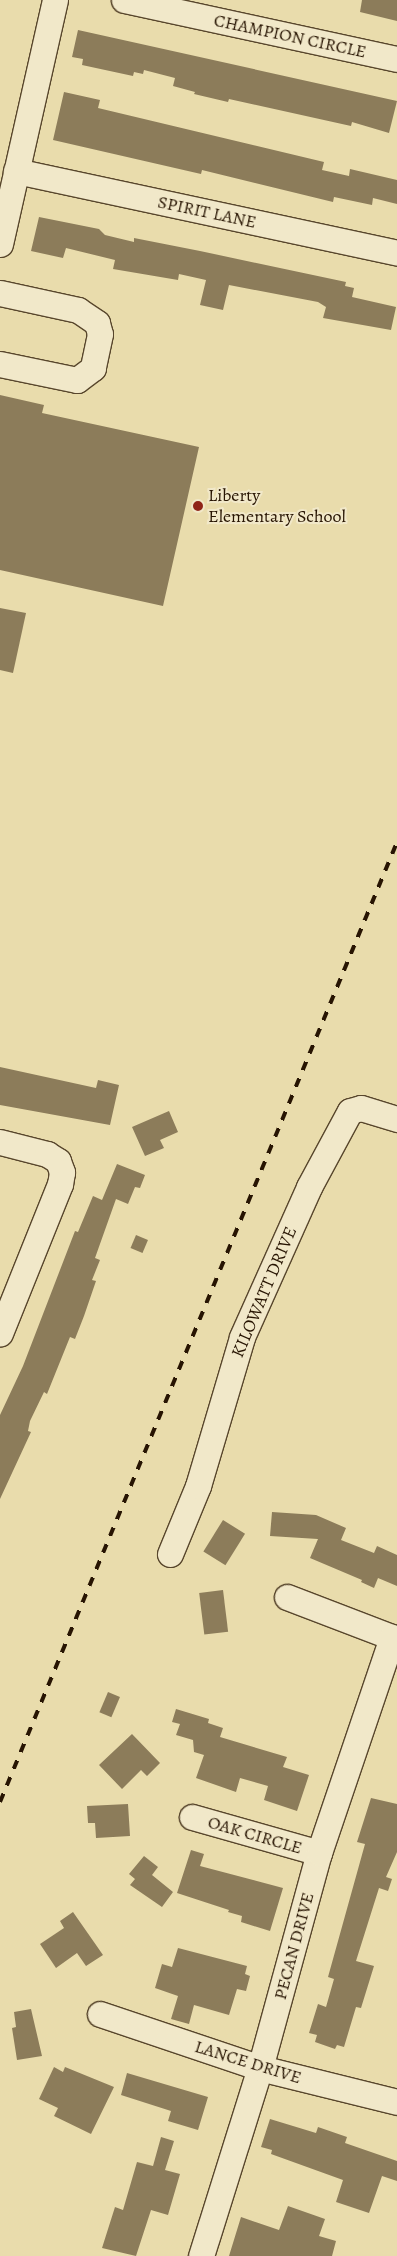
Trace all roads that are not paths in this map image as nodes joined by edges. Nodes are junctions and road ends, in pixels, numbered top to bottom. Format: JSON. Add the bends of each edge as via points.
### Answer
{"nodes":[{"id":1,"x":55,"y":0,"type":"edge"},
{"id":2,"x":124,"y":0,"type":"edge"},
{"id":3,"x":397,"y":59,"type":"edge"},
{"id":4,"x":16,"y":171,"type":"junction"},
{"id":5,"x":0,"y":244,"type":"edge"},
{"id":6,"x":397,"y":253,"type":"edge"},
{"id":7,"x":0,"y":293,"type":"edge"},
{"id":8,"x":0,"y":364,"type":"edge"},
{"id":9,"x":397,"y":1119,"type":"edge"},
{"id":10,"x":0,"y":1142,"type":"edge"},
{"id":11,"x":0,"y":1334,"type":"edge"},
{"id":12,"x":170,"y":1554,"type":"dead end"},
{"id":13,"x":287,"y":1597,"type":"dead end"},
{"id":14,"x":394,"y":1638,"type":"edge"},
{"id":15,"x":192,"y":1817,"type":"dead end"},
{"id":16,"x":319,"y":1853,"type":"junction"},
{"id":17,"x":100,"y":2014,"type":"dead end"},
{"id":18,"x":260,"y":2068,"type":"junction"},
{"id":19,"x":397,"y":2102,"type":"edge"},
{"id":20,"x":201,"y":2256,"type":"edge"}],
"edges":[{"from":1,"to":4,"type":"street"},
{"from":2,"to":3,"type":"street","name":"CHAMPION CIRCLE"},
{"from":4,"to":5,"type":"street"},
{"from":4,"to":6,"type":"street","name":"SPIRIT LANE"},
{"from":7,"to":8,"type":"street","via":[[78,310],[93,319],[100,334],[93,368],[77,380]]},
{"from":9,"to":12,"type":"street","name":"KILOWATT DRIVE","via":[[361,1108],[350,1111],[309,1187],[242,1337],[198,1486]]},
{"from":10,"to":11,"type":"street","via":[[47,1154],[58,1161],[62,1172]]},
{"from":13,"to":14,"type":"street"},
{"from":14,"to":16,"type":"street","name":"PECAN DRIVE"},
{"from":15,"to":16,"type":"street","name":"OAK CIRCLE"},
{"from":16,"to":18,"type":"street","name":"PECAN DRIVE"},
{"from":17,"to":18,"type":"street","name":"LANCE DRIVE"},
{"from":18,"to":19,"type":"street","name":"LANCE DRIVE"},
{"from":18,"to":20,"type":"street","name":"PECAN DRIVE"}]}
